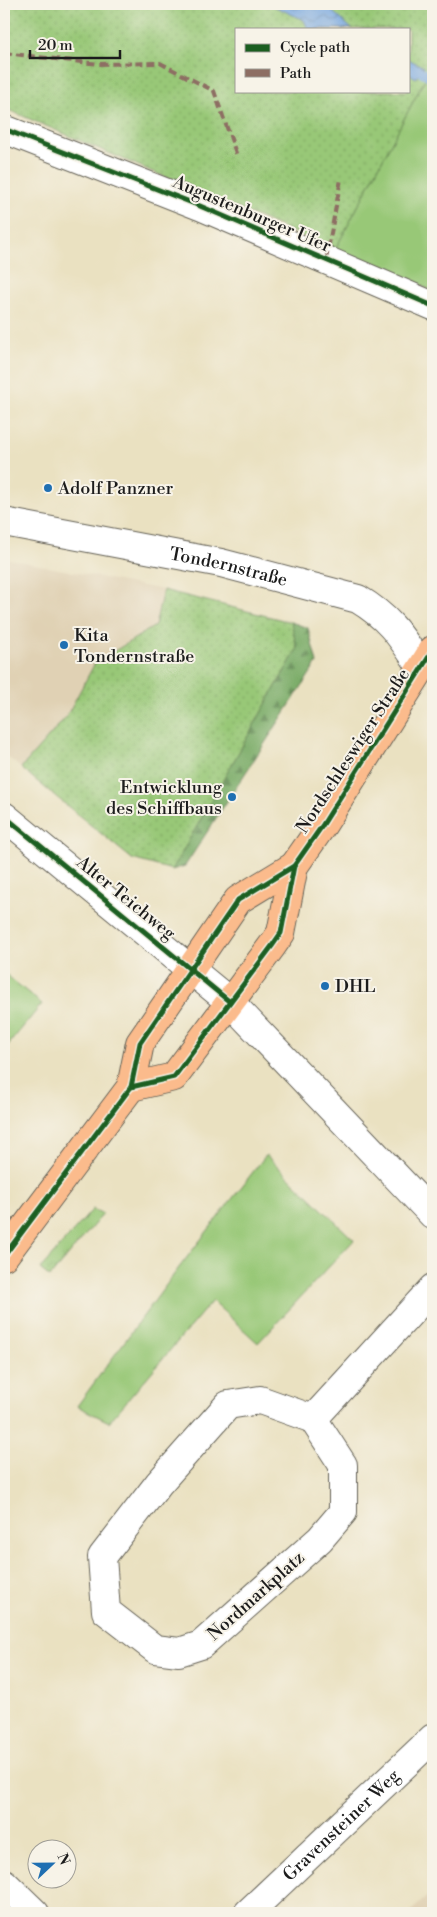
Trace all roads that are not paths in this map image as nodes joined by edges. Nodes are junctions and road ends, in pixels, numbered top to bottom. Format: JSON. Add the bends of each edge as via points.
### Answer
{"nodes":[{"id":1,"x":4,"y":129,"type":"edge"},
{"id":2,"x":433,"y":306,"type":"edge"},
{"id":3,"x":4,"y":522,"type":"edge"},
{"id":4,"x":428,"y":659,"type":"edge"},
{"id":5,"x":4,"y":816,"type":"edge"},
{"id":6,"x":294,"y":866,"type":"junction"},
{"id":7,"x":190,"y":969,"type":"junction"},
{"id":8,"x":230,"y":1002,"type":"junction"},
{"id":9,"x":131,"y":1087,"type":"junction"},
{"id":10,"x":433,"y":1215,"type":"edge"},
{"id":11,"x":4,"y":1256,"type":"edge"},
{"id":12,"x":433,"y":1288,"type":"edge"},
{"id":13,"x":313,"y":1419,"type":"junction"},
{"id":14,"x":433,"y":1738,"type":"edge"},
{"id":15,"x":4,"y":1883,"type":"edge"},
{"id":16,"x":34,"y":1913,"type":"edge"},
{"id":17,"x":248,"y":1913,"type":"edge"}],
"edges":[{"from":1,"to":2,"type":"street","name":"Augustenburger Ufer","via":[[200,206]]},
{"from":3,"to":4,"type":"street","name":"Tondernstraße","via":[[221,563],[358,599],[378,611]]},
{"from":4,"to":6,"type":"main road","name":"Nordschleswiger Straße"},
{"from":5,"to":7,"type":"street","name":"Alter Teichweg"},
{"from":6,"to":7,"type":"main road","name":"Nordschleswiger Straße","via":[[238,900]]},
{"from":6,"to":8,"type":"main road","name":"Nordschleswiger Straße","via":[[280,933]]},
{"from":7,"to":8,"type":"street","name":"Alter Teichweg"},
{"from":7,"to":9,"type":"main road","name":"Nordschleswiger Straße","via":[[140,1042]]},
{"from":8,"to":9,"type":"main road","name":"Nordschleswiger Straße","via":[[174,1077]]},
{"from":8,"to":10,"type":"street","name":"Alter Teichweg"},
{"from":9,"to":11,"type":"main road","name":"Nordschleswiger Straße"},
{"from":12,"to":13,"type":"street"},
{"from":13,"to":13,"type":"street","name":"Nordmarkplatz","via":[[342,1465],[343,1512],[320,1539],[201,1645],[180,1652],[155,1649],[106,1610],[102,1557],[158,1483],[228,1405],[260,1400]]},
{"from":14,"to":17,"type":"street","name":"Gravensteiner Weg"},
{"from":15,"to":16,"type":"street"}]}
